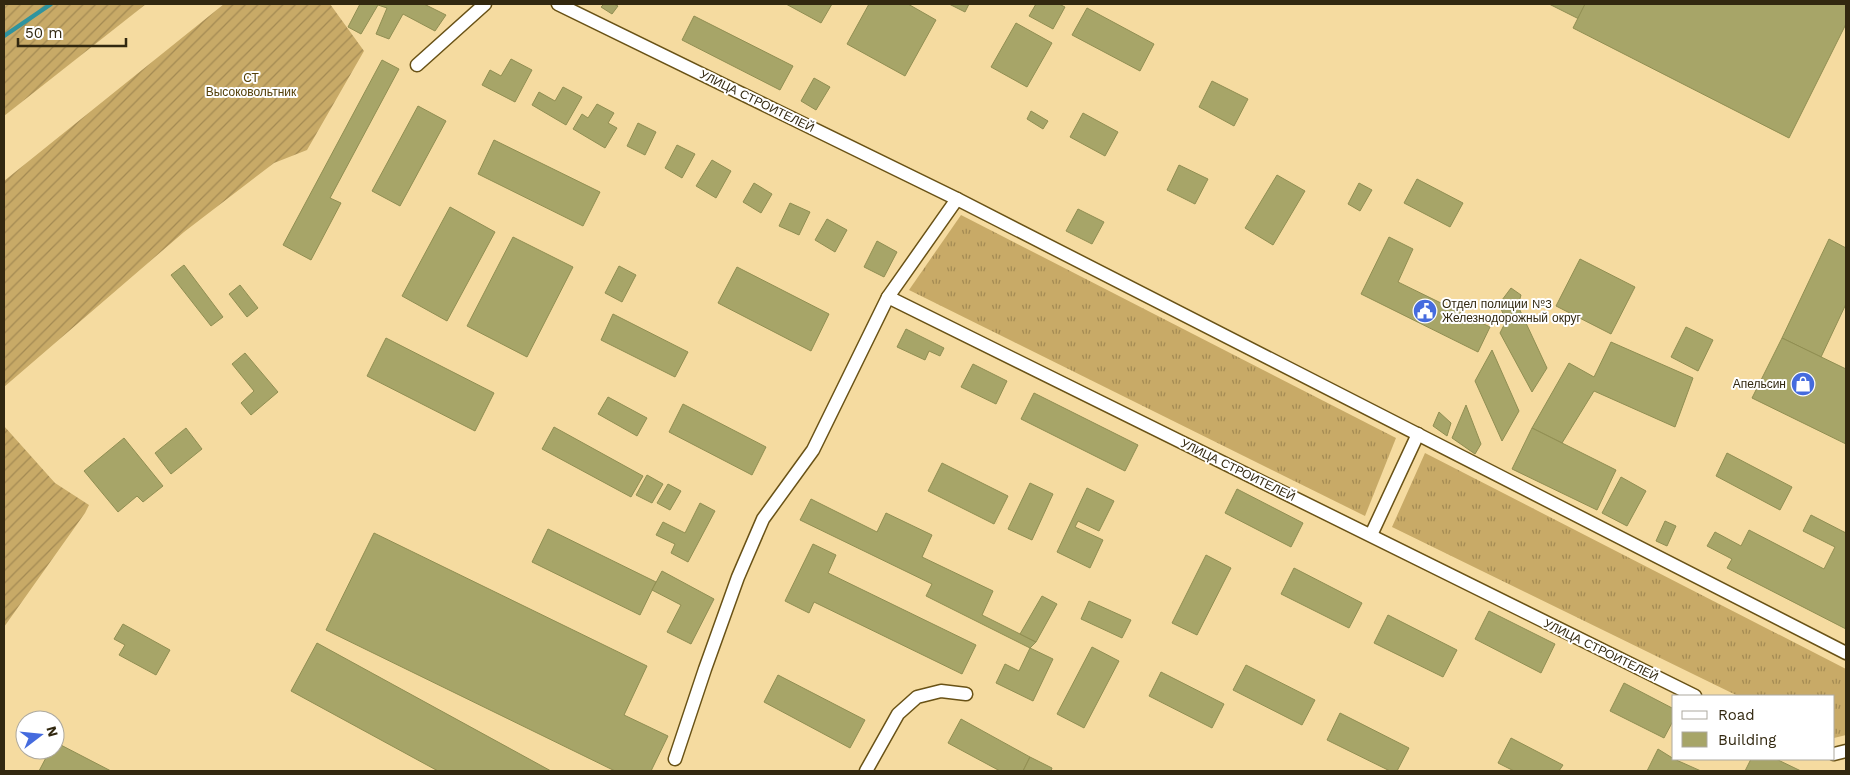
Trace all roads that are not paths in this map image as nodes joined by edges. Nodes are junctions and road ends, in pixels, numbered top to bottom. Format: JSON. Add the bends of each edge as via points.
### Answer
{"nodes":[{"id":1,"x":485,"y":4,"type":"edge"},
{"id":2,"x":558,"y":4,"type":"edge"},
{"id":3,"x":417,"y":65,"type":"dead end"},
{"id":4,"x":957,"y":198,"type":"junction"},
{"id":5,"x":888,"y":297,"type":"junction"},
{"id":6,"x":1418,"y":434,"type":"junction"},
{"id":7,"x":1371,"y":535,"type":"junction"},
{"id":8,"x":1846,"y":653,"type":"edge"},
{"id":9,"x":966,"y":694,"type":"dead end"},
{"id":10,"x":1693,"y":695,"type":"edge"},
{"id":11,"x":675,"y":759,"type":"dead end"},
{"id":12,"x":866,"y":771,"type":"edge"}],
"edges":[{"from":1,"to":3,"type":"street"},
{"from":2,"to":4,"type":"street","name":"УЛИЦА СТРОИТЕЛЕЙ"},
{"from":4,"to":5,"type":"street"},
{"from":4,"to":6,"type":"street","name":"УЛИЦА СТРОИТЕЛЕЙ"},
{"from":5,"to":7,"type":"street","name":"УЛИЦА СТРОИТЕЛЕЙ"},
{"from":5,"to":11,"type":"street","via":[[814,450],[763,519],[738,577]]},
{"from":6,"to":7,"type":"street"},
{"from":6,"to":8,"type":"street"},
{"from":7,"to":10,"type":"street","name":"УЛИЦА СТРОИТЕЛЕЙ"},
{"from":9,"to":12,"type":"street","via":[[941,692],[917,697],[898,714]]}]}
